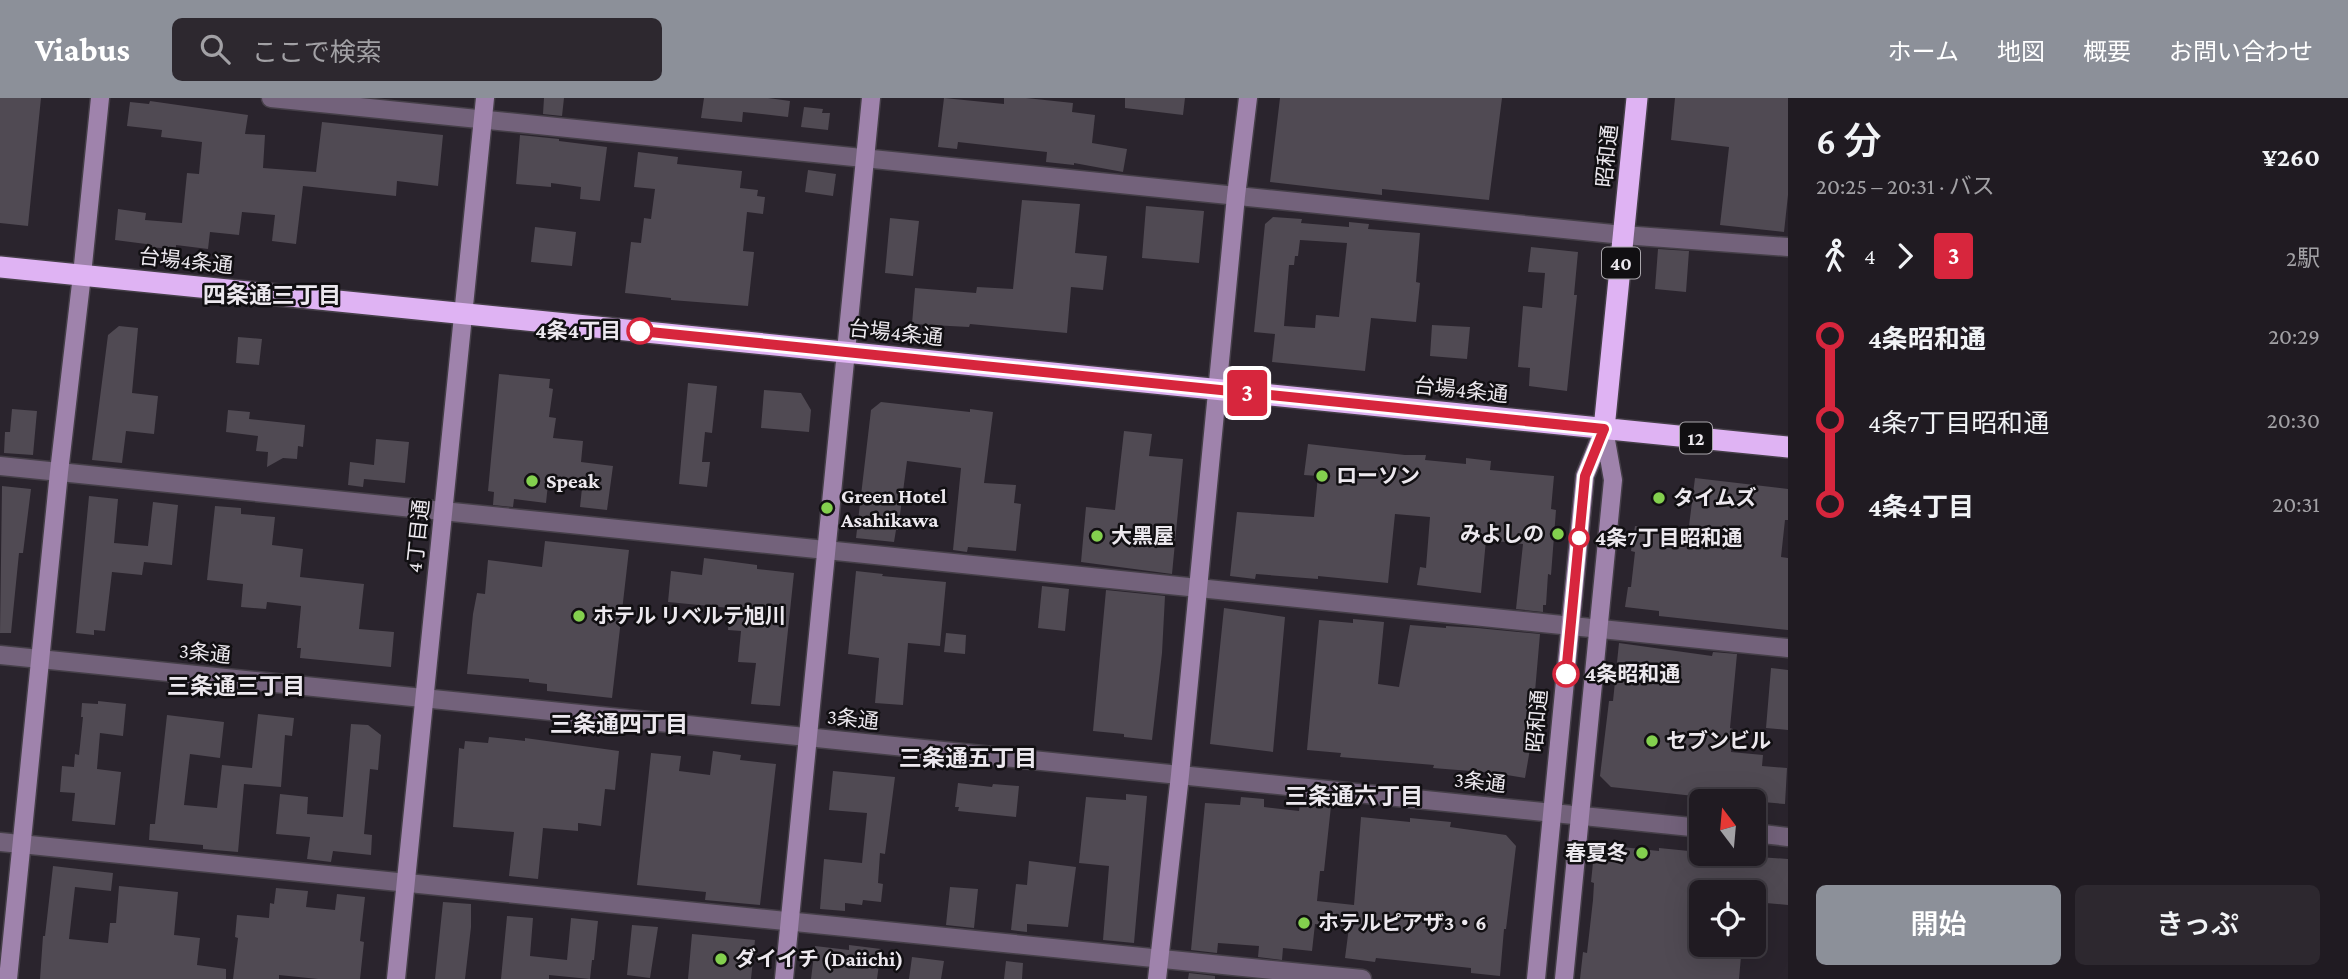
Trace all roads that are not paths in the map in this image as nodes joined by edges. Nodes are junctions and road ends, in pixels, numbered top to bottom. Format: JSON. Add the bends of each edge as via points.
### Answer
{"nodes":[{"id":1,"x":100,"y":98,"type":"edge"},
{"id":2,"x":271,"y":98,"type":"edge"},
{"id":3,"x":485,"y":98,"type":"edge"},
{"id":4,"x":872,"y":98,"type":"edge"},
{"id":5,"x":1248,"y":98,"type":"edge"},
{"id":6,"x":1637,"y":98,"type":"edge"},
{"id":7,"x":483,"y":119,"type":"junction"},
{"id":8,"x":865,"y":159,"type":"junction"},
{"id":9,"x":1236,"y":196,"type":"junction"},
{"id":10,"x":1623,"y":234,"type":"junction"},
{"id":11,"x":1788,"y":247,"type":"edge"},
{"id":12,"x":0,"y":267,"type":"edge"},
{"id":13,"x":82,"y":275,"type":"junction"},
{"id":14,"x":463,"y":313,"type":"junction"},
{"id":15,"x":846,"y":352,"type":"junction"},
{"id":16,"x":1217,"y":390,"type":"junction"},
{"id":17,"x":1604,"y":429,"type":"junction"},
{"id":18,"x":1788,"y":447,"type":"edge"},
{"id":19,"x":0,"y":466,"type":"edge"},
{"id":20,"x":59,"y":472,"type":"junction"},
{"id":21,"x":443,"y":510,"type":"junction"},
{"id":22,"x":827,"y":549,"type":"junction"},
{"id":23,"x":1198,"y":587,"type":"junction"},
{"id":24,"x":1570,"y":626,"type":"junction"},
{"id":25,"x":1598,"y":629,"type":"junction"},
{"id":26,"x":1788,"y":648,"type":"edge"},
{"id":27,"x":0,"y":655,"type":"edge"},
{"id":28,"x":41,"y":659,"type":"junction"},
{"id":29,"x":425,"y":698,"type":"junction"},
{"id":30,"x":808,"y":737,"type":"junction"},
{"id":31,"x":1180,"y":775,"type":"junction"},
{"id":32,"x":1552,"y":813,"type":"junction"},
{"id":33,"x":1580,"y":816,"type":"junction"},
{"id":34,"x":1689,"y":827,"type":"edge"},
{"id":35,"x":1766,"y":834,"type":"edge"},
{"id":36,"x":1788,"y":837,"type":"edge"},
{"id":37,"x":0,"y":842,"type":"edge"},
{"id":38,"x":23,"y":844,"type":"junction"},
{"id":39,"x":406,"y":882,"type":"junction"},
{"id":40,"x":790,"y":920,"type":"junction"},
{"id":41,"x":1159,"y":958,"type":"junction"},
{"id":42,"x":8,"y":979,"type":"edge"},
{"id":43,"x":396,"y":979,"type":"edge"},
{"id":44,"x":784,"y":979,"type":"edge"},
{"id":45,"x":1157,"y":979,"type":"edge"},
{"id":46,"x":1362,"y":979,"type":"edge"},
{"id":47,"x":1536,"y":979,"type":"edge"},
{"id":48,"x":1564,"y":979,"type":"edge"}],
"edges":[{"from":1,"to":13,"type":"street"},
{"from":2,"to":7,"type":"street"},
{"from":3,"to":7,"type":"street","name":"4丁目通"},
{"from":4,"to":8,"type":"street"},
{"from":5,"to":9,"type":"street"},
{"from":6,"to":10,"type":"highway","name":"昭和通","number":"40"},
{"from":7,"to":8,"type":"street"},
{"from":7,"to":14,"type":"street","name":"4丁目通"},
{"from":8,"to":9,"type":"street"},
{"from":8,"to":15,"type":"street"},
{"from":9,"to":10,"type":"street"},
{"from":9,"to":16,"type":"street"},
{"from":10,"to":11,"type":"street"},
{"from":10,"to":17,"type":"highway","name":"昭和通","number":"40"},
{"from":12,"to":13,"type":"highway","name":"台場4条通","number":"12"},
{"from":13,"to":14,"type":"highway","name":"台場4条通","number":"12"},
{"from":13,"to":20,"type":"street"},
{"from":14,"to":15,"type":"highway","name":"台場4条通","number":"12"},
{"from":14,"to":21,"type":"street","name":"4丁目通"},
{"from":15,"to":16,"type":"highway","name":"台場4条通","number":"12"},
{"from":15,"to":22,"type":"street"},
{"from":16,"to":17,"type":"highway","name":"台場4条通","number":"12"},
{"from":16,"to":23,"type":"street"},
{"from":17,"to":18,"type":"highway","name":"台場4条通","number":"12"},
{"from":17,"to":24,"type":"street","name":"昭和通","via":[[1585,476]]},
{"from":17,"to":25,"type":"street","name":"昭和通","via":[[1613,480]]},
{"from":19,"to":20,"type":"street"},
{"from":20,"to":21,"type":"street"},
{"from":20,"to":28,"type":"street"},
{"from":21,"to":22,"type":"street"},
{"from":21,"to":29,"type":"street","name":"4丁目通"},
{"from":22,"to":23,"type":"street"},
{"from":22,"to":30,"type":"street"},
{"from":23,"to":24,"type":"street"},
{"from":23,"to":31,"type":"street"},
{"from":24,"to":25,"type":"street"},
{"from":24,"to":32,"type":"street","name":"昭和通"},
{"from":25,"to":26,"type":"street"},
{"from":25,"to":33,"type":"street","name":"昭和通"},
{"from":27,"to":28,"type":"street","name":"3条通"},
{"from":28,"to":29,"type":"street","name":"3条通"},
{"from":28,"to":38,"type":"street"},
{"from":29,"to":30,"type":"street","name":"3条通"},
{"from":29,"to":39,"type":"street","name":"4丁目通"},
{"from":30,"to":31,"type":"street","name":"3条通"},
{"from":30,"to":40,"type":"street"},
{"from":31,"to":32,"type":"street","name":"3条通"},
{"from":31,"to":41,"type":"street"},
{"from":32,"to":33,"type":"street","name":"3条通"},
{"from":32,"to":47,"type":"street","name":"昭和通"},
{"from":33,"to":34,"type":"street","name":"3条通"},
{"from":33,"to":48,"type":"street","name":"昭和通"},
{"from":35,"to":36,"type":"street"},
{"from":37,"to":38,"type":"street"},
{"from":38,"to":39,"type":"street"},
{"from":38,"to":42,"type":"street"},
{"from":39,"to":40,"type":"street"},
{"from":39,"to":43,"type":"street","name":"4丁目通"},
{"from":40,"to":41,"type":"street"},
{"from":40,"to":44,"type":"street"},
{"from":41,"to":45,"type":"street"},
{"from":41,"to":46,"type":"street"}]}
